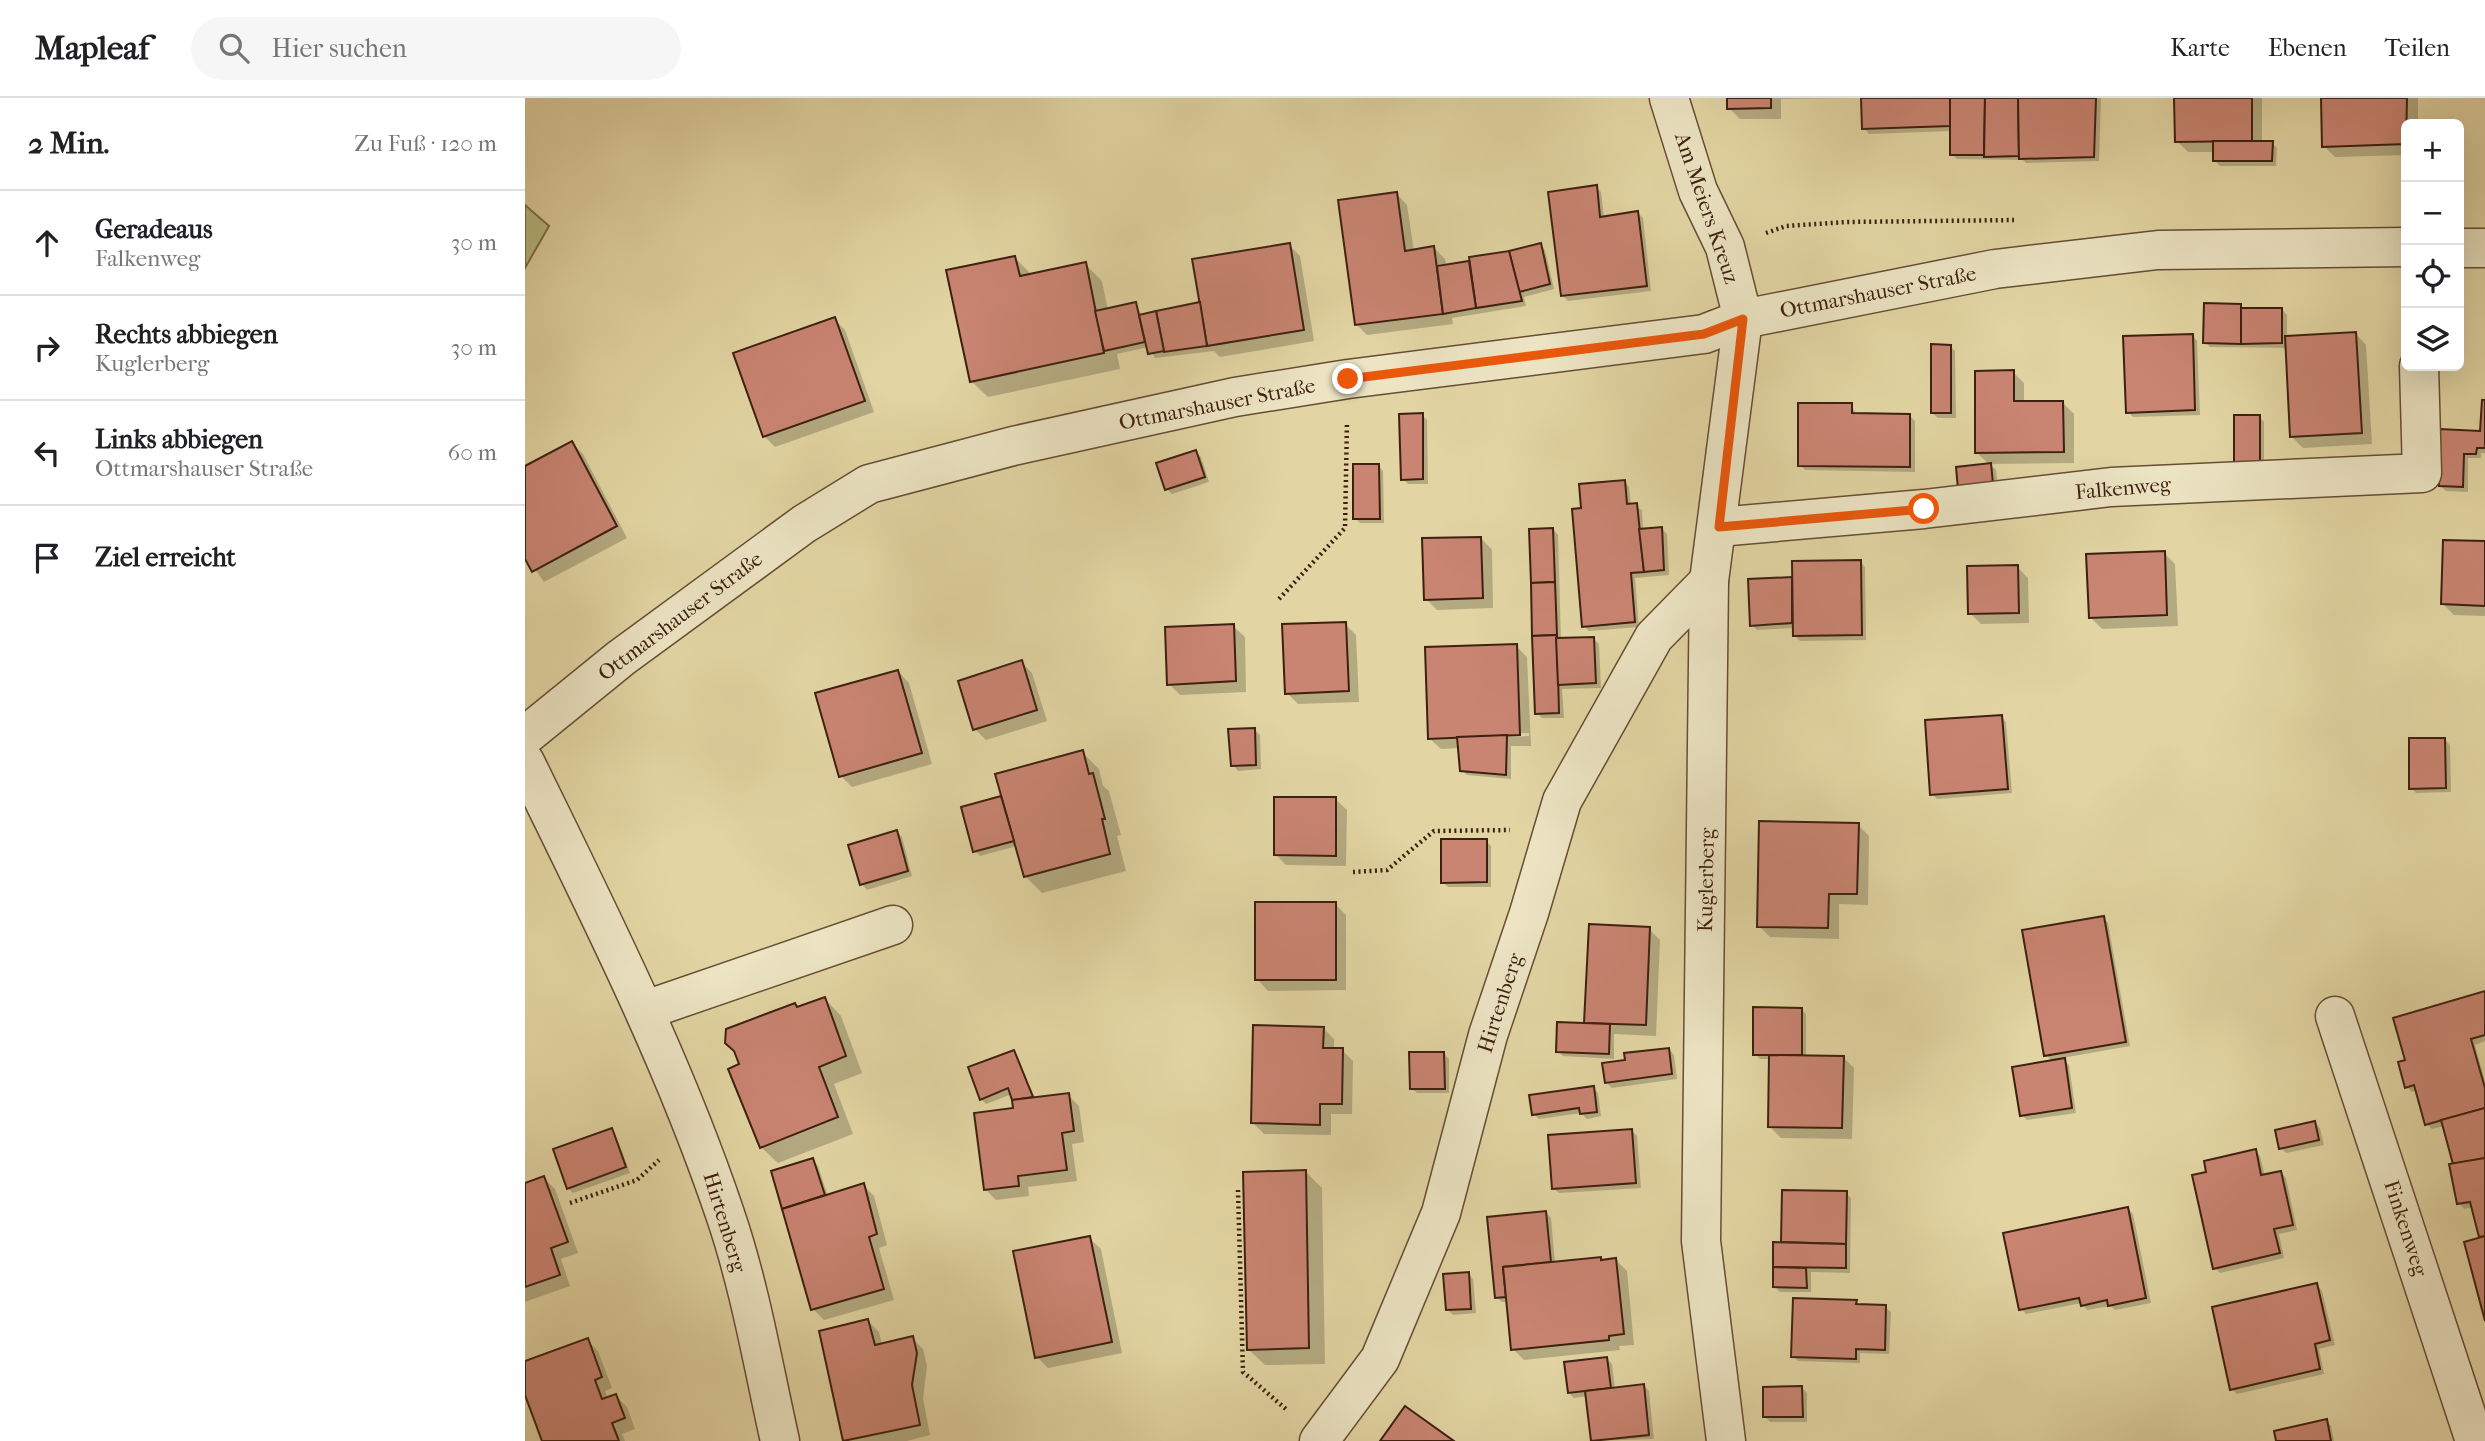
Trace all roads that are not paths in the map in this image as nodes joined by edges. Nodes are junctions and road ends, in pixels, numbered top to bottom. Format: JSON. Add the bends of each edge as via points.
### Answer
{"nodes":[{"id":1,"x":1669,"y":98,"type":"edge"},
{"id":2,"x":2401,"y":247,"type":"edge"},
{"id":3,"x":2464,"y":248,"type":"edge"},
{"id":4,"x":2485,"y":248,"type":"edge"},
{"id":5,"x":1743,"y":319,"type":"junction"},
{"id":6,"x":2419,"y":371,"type":"edge"},
{"id":7,"x":1719,"y":527,"type":"junction"},
{"id":8,"x":1709,"y":581,"type":"junction"},
{"id":9,"x":525,"y":736,"type":"edge"},
{"id":10,"x":525,"y":762,"type":"edge"},
{"id":11,"x":893,"y":925,"type":"dead end"},
{"id":12,"x":646,"y":1010,"type":"junction"},
{"id":13,"x":2335,"y":1016,"type":"dead end"},
{"id":14,"x":1320,"y":1440,"type":"edge"},
{"id":15,"x":780,"y":1441,"type":"edge"},
{"id":16,"x":1726,"y":1441,"type":"edge"},
{"id":17,"x":2475,"y":1441,"type":"edge"}],
"edges":[{"from":1,"to":5,"type":"street","name":"Am Meiers Kreuz","via":[[1698,191],[1725,247]]},
{"from":2,"to":5,"type":"street","name":"Ottmarshauser Straße","via":[[2158,250],[1995,269]]},
{"from":3,"to":4,"type":"street"},
{"from":5,"to":7,"type":"street","name":"Kuglerberg"},
{"from":5,"to":9,"type":"street","name":"Ottmarshauser Straße","via":[[1704,334],[1235,397],[1013,446],[869,484],[804,524],[664,626]]},
{"from":6,"to":7,"type":"street","name":"Falkenweg","via":[[2422,473],[2111,487]]},
{"from":7,"to":8,"type":"street","name":"Kuglerberg"},
{"from":8,"to":14,"type":"street","name":"Hirtenberg","via":[[1654,636],[1562,801],[1488,1035],[1441,1213],[1380,1359]]},
{"from":8,"to":16,"type":"street","name":"Kuglerberg","via":[[1701,1241]]},
{"from":10,"to":12,"type":"street","name":"Hirtenberg"},
{"from":11,"to":12,"type":"street"},
{"from":12,"to":15,"type":"street","name":"Hirtenberg","via":[[726,1216]]},
{"from":13,"to":17,"type":"street","name":"Finkenweg"}]}
